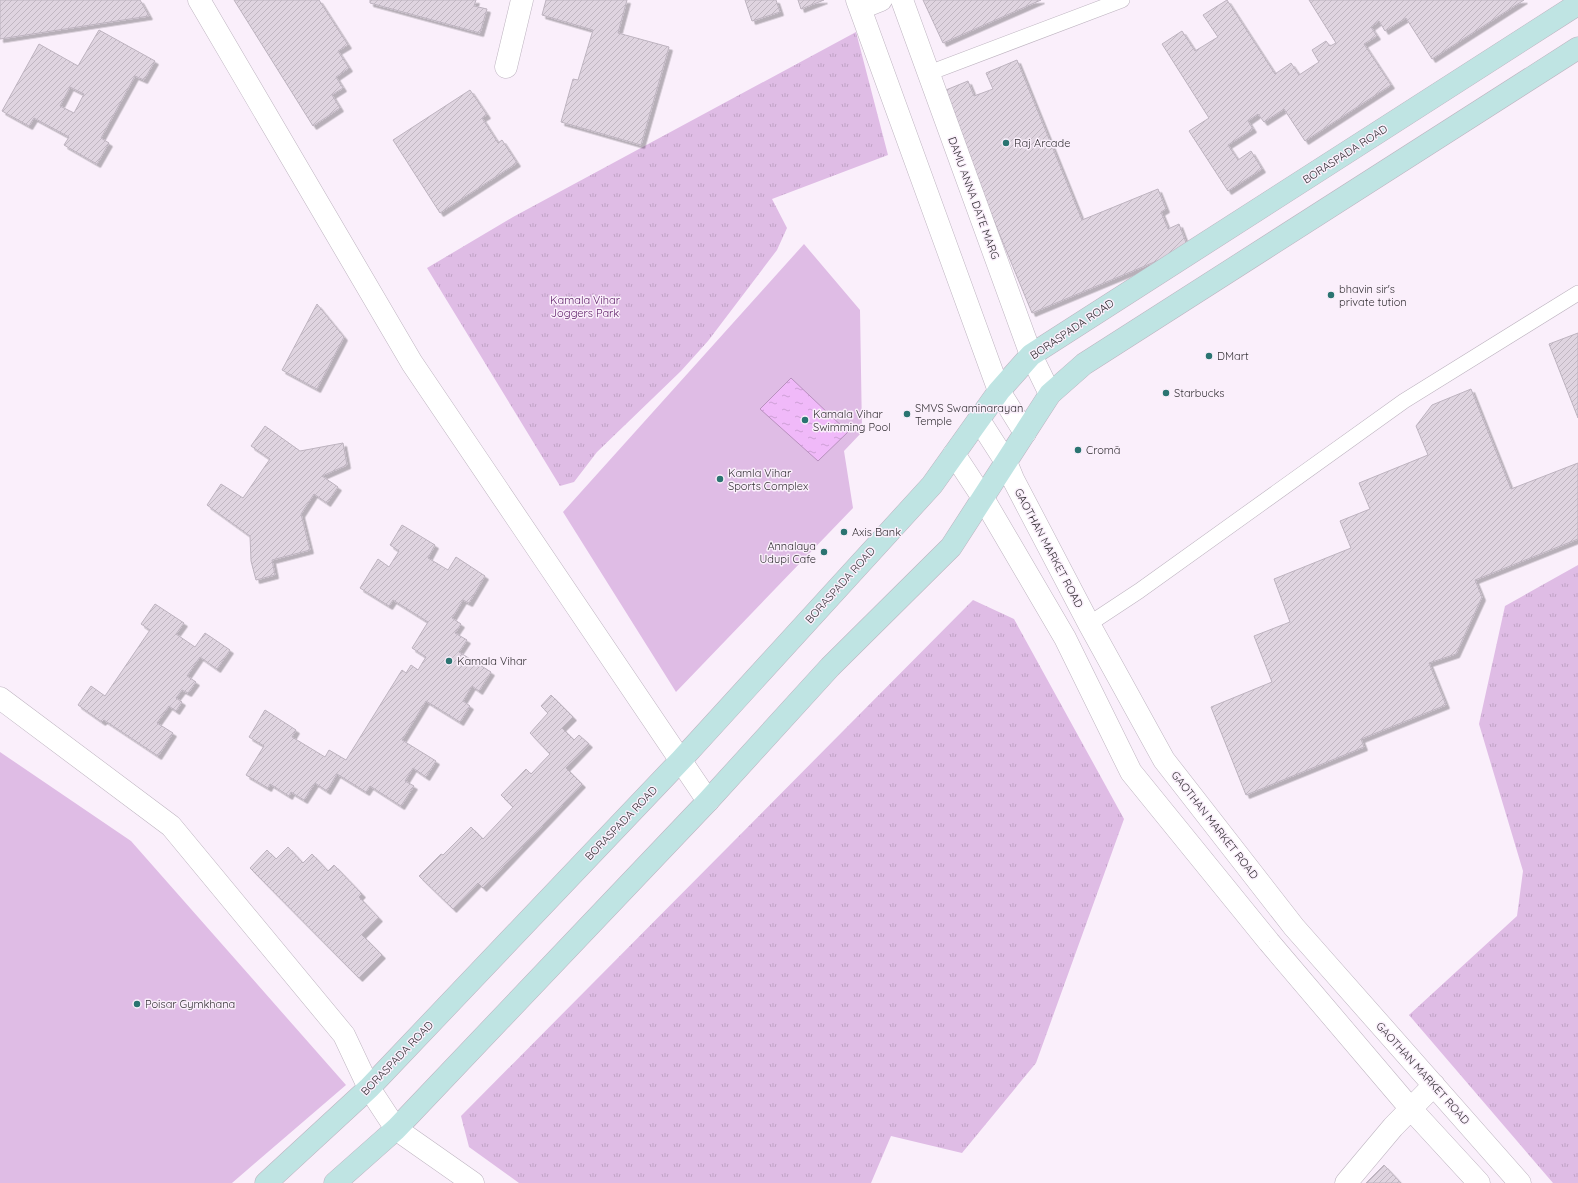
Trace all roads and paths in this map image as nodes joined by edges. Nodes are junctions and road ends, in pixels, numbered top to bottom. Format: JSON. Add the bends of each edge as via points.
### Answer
{"nodes":[{"id":1,"x":199,"y":0,"type":"edge"},
{"id":2,"x":522,"y":0,"type":"edge"},
{"id":3,"x":881,"y":0,"type":"edge"},
{"id":4,"x":902,"y":0,"type":"edge"},
{"id":5,"x":1122,"y":0,"type":"edge"},
{"id":6,"x":859,"y":4,"type":"edge"},
{"id":7,"x":1578,"y":4,"type":"edge"},
{"id":8,"x":1578,"y":48,"type":"edge"},
{"id":9,"x":506,"y":67,"type":"dead end"},
{"id":10,"x":929,"y":72,"type":"junction"},
{"id":11,"x":1578,"y":293,"type":"edge"},
{"id":12,"x":1031,"y":355,"type":"junction"},
{"id":13,"x":999,"y":391,"type":"junction"},
{"id":14,"x":1050,"y":394,"type":"junction"},
{"id":15,"x":979,"y":420,"type":"junction"},
{"id":16,"x":1025,"y":433,"type":"junction"},
{"id":17,"x":954,"y":454,"type":"junction"},
{"id":18,"x":1006,"y":462,"type":"junction"},
{"id":19,"x":983,"y":498,"type":"junction"},
{"id":20,"x":1089,"y":624,"type":"junction"},
{"id":21,"x":1102,"y":648,"type":"junction"},
{"id":22,"x":1077,"y":663,"type":"junction"},
{"id":23,"x":0,"y":698,"type":"edge"},
{"id":24,"x":681,"y":760,"type":"junction"},
{"id":25,"x":708,"y":801,"type":"junction"},
{"id":26,"x":1222,"y":834,"type":"junction"},
{"id":27,"x":1198,"y":855,"type":"junction"},
{"id":28,"x":1330,"y":969,"type":"junction"},
{"id":29,"x":1309,"y":989,"type":"junction"},
{"id":30,"x":1434,"y":1085,"type":"junction"},
{"id":31,"x":369,"y":1088,"type":"junction"},
{"id":32,"x":1410,"y":1108,"type":"junction"},
{"id":33,"x":396,"y":1129,"type":"junction"},
{"id":34,"x":266,"y":1183,"type":"edge"},
{"id":35,"x":335,"y":1183,"type":"edge"},
{"id":36,"x":473,"y":1183,"type":"edge"},
{"id":37,"x":1346,"y":1183,"type":"edge"},
{"id":38,"x":1479,"y":1183,"type":"edge"},
{"id":39,"x":1520,"y":1183,"type":"edge"}],
"edges":[{"from":1,"to":24,"type":"street","via":[[412,363]]},
{"from":2,"to":9,"type":"street"},
{"from":3,"to":6,"type":"street"},
{"from":4,"to":10,"type":"street","name":"DAMU ANNA DATE MARG"},
{"from":5,"to":10,"type":"lane"},
{"from":6,"to":13,"type":"street"},
{"from":7,"to":12,"type":"main road","name":"BORASPADA ROAD"},
{"from":8,"to":14,"type":"main road","via":[[1084,364]]},
{"from":10,"to":12,"type":"street","name":"DAMU ANNA DATE MARG"},
{"from":11,"to":20,"type":"lane","via":[[1404,401]]},
{"from":12,"to":13,"type":"main road","name":"BORASPADA ROAD"},
{"from":12,"to":14,"type":"street","name":"DAMU ANNA DATE MARG"},
{"from":13,"to":15,"type":"main road","name":"BORASPADA ROAD"},
{"from":13,"to":16,"type":"street"},
{"from":14,"to":16,"type":"main road"},
{"from":15,"to":17,"type":"main road","name":"BORASPADA ROAD"},
{"from":15,"to":18,"type":"street","name":"GAOTHAN MARKET ROAD"},
{"from":16,"to":18,"type":"main road"},
{"from":17,"to":19,"type":"street"},
{"from":17,"to":24,"type":"main road","name":"BORASPADA ROAD","via":[[932,485]]},
{"from":18,"to":19,"type":"main road"},
{"from":18,"to":20,"type":"street","name":"GAOTHAN MARKET ROAD"},
{"from":19,"to":22,"type":"street"},
{"from":19,"to":25,"type":"main road","via":[[951,547],[830,667]]},
{"from":20,"to":21,"type":"street","name":"GAOTHAN MARKET ROAD"},
{"from":21,"to":22,"type":"street"},
{"from":21,"to":26,"type":"street","name":"GAOTHAN MARKET ROAD","via":[[1164,760]]},
{"from":22,"to":27,"type":"street","via":[[1131,772]]},
{"from":23,"to":31,"type":"street","via":[[171,826],[344,1036]]},
{"from":24,"to":25,"type":"street"},
{"from":24,"to":31,"type":"main road","name":"BORASPADA ROAD"},
{"from":25,"to":33,"type":"main road"},
{"from":26,"to":27,"type":"street"},
{"from":26,"to":28,"type":"street","name":"GAOTHAN MARKET ROAD"},
{"from":27,"to":29,"type":"street"},
{"from":28,"to":29,"type":"street"},
{"from":28,"to":30,"type":"street","name":"GAOTHAN MARKET ROAD"},
{"from":29,"to":32,"type":"street"},
{"from":30,"to":32,"type":"street"},
{"from":30,"to":39,"type":"street","name":"GAOTHAN MARKET ROAD"},
{"from":31,"to":33,"type":"street"},
{"from":31,"to":34,"type":"main road","name":"BORASPADA ROAD"},
{"from":32,"to":37,"type":"street"},
{"from":32,"to":38,"type":"street"},
{"from":33,"to":35,"type":"main road"},
{"from":33,"to":36,"type":"street"}]}
